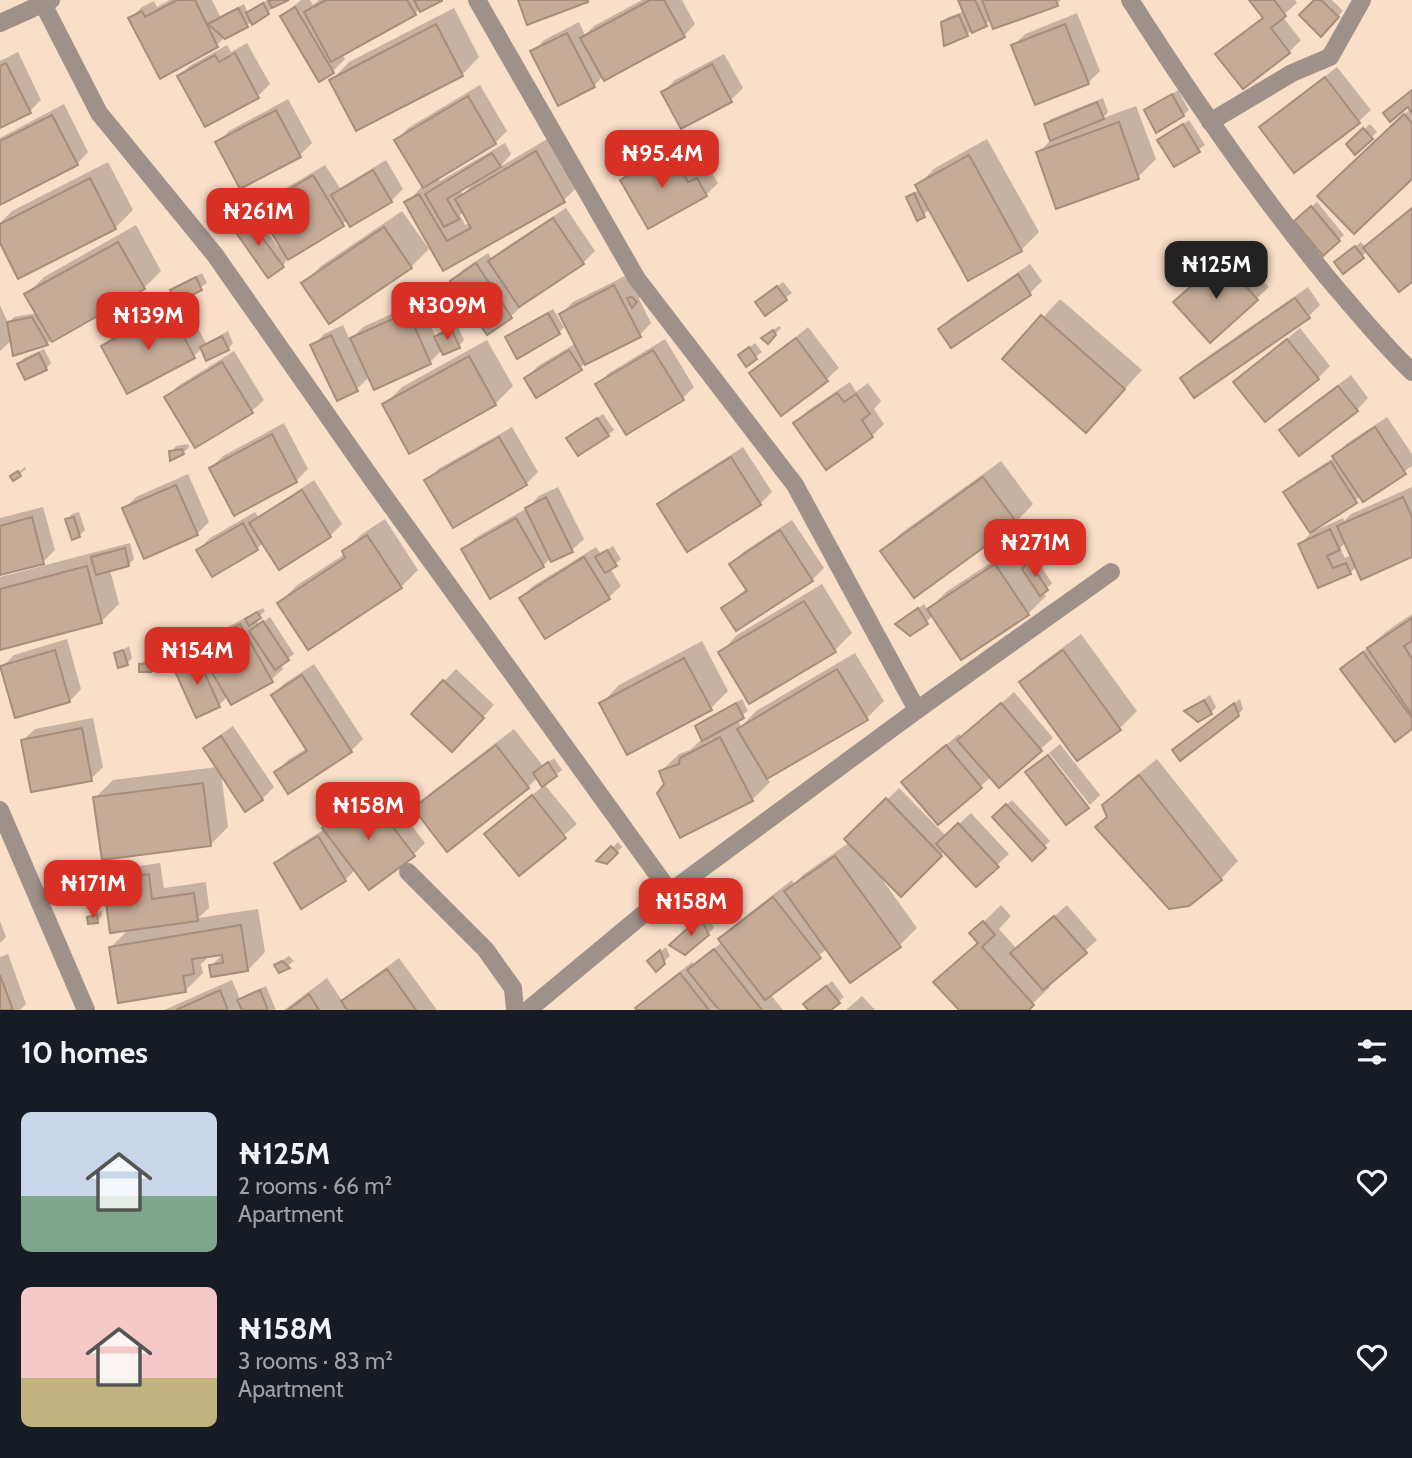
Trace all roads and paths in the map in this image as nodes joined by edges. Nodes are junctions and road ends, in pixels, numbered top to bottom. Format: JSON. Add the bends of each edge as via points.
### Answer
{"nodes":[{"id":1,"x":477,"y":0,"type":"edge"},
{"id":2,"x":1130,"y":0,"type":"edge"},
{"id":3,"x":1362,"y":0,"type":"edge"},
{"id":4,"x":45,"y":1,"type":"edge"},
{"id":5,"x":0,"y":23,"type":"edge"},
{"id":6,"x":1210,"y":122,"type":"junction"},
{"id":7,"x":1412,"y":372,"type":"edge"},
{"id":8,"x":1111,"y":572,"type":"dead end"},
{"id":9,"x":917,"y":710,"type":"junction"},
{"id":10,"x":0,"y":810,"type":"edge"},
{"id":11,"x":408,"y":872,"type":"dead end"},
{"id":12,"x":670,"y":892,"type":"junction"},
{"id":13,"x":86,"y":1010,"type":"edge"},
{"id":14,"x":515,"y":1010,"type":"edge"},
{"id":15,"x":528,"y":1010,"type":"edge"}],
"edges":[{"from":1,"to":9,"type":"street","via":[[637,279],[795,485]]},
{"from":2,"to":6,"type":"street"},
{"from":3,"to":6,"type":"street","via":[[1330,57],[1292,73]]},
{"from":4,"to":5,"type":"street"},
{"from":4,"to":12,"type":"street","via":[[99,113],[215,255]]},
{"from":6,"to":7,"type":"street","via":[[1294,237],[1381,342]]},
{"from":8,"to":9,"type":"street"},
{"from":9,"to":12,"type":"street"},
{"from":10,"to":13,"type":"street"},
{"from":11,"to":14,"type":"street","via":[[485,949],[513,988]]},
{"from":12,"to":15,"type":"street"}]}
